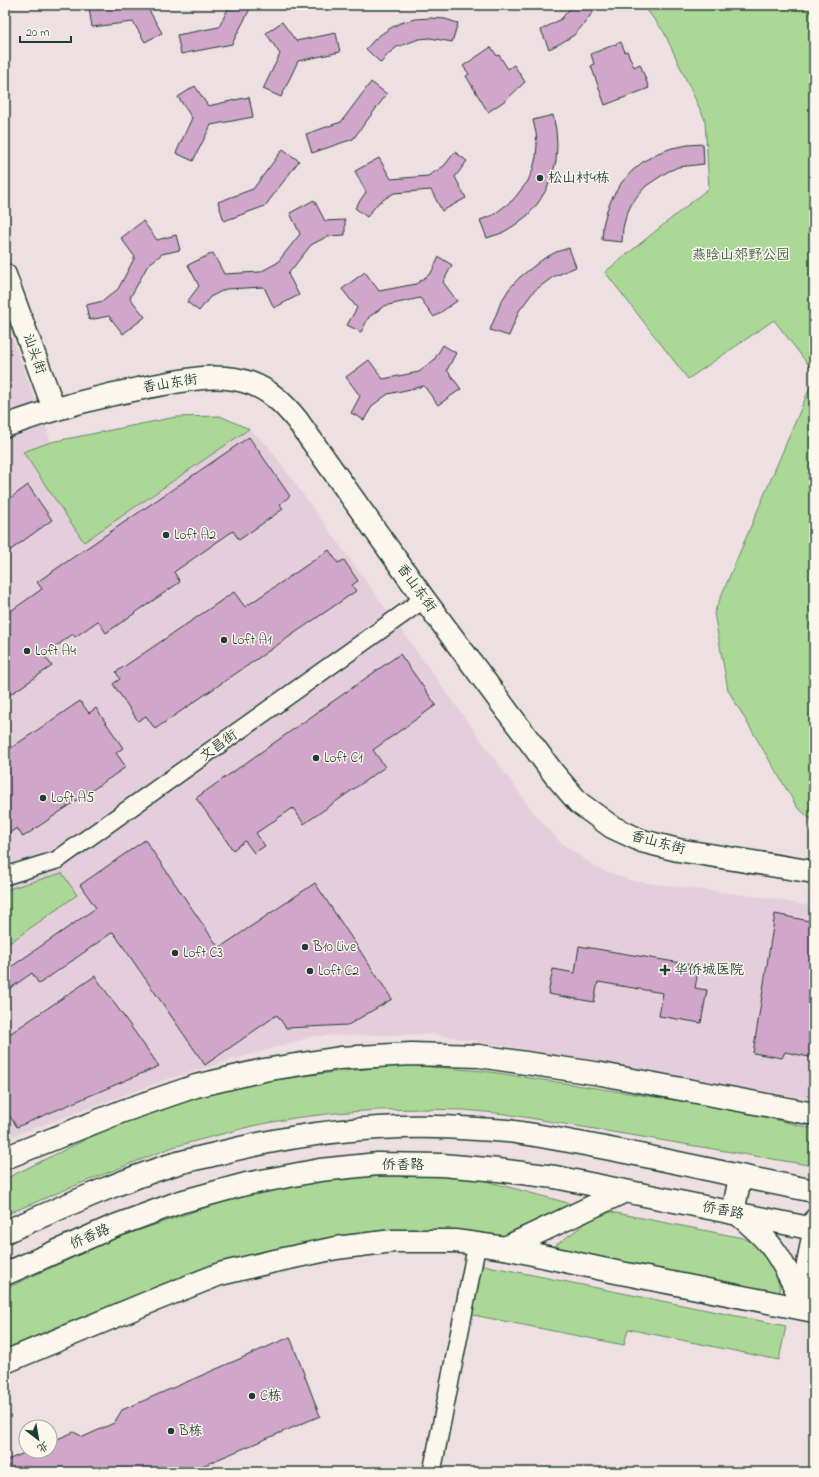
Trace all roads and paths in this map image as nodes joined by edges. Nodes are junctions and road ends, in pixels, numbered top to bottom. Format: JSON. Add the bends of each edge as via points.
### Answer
{"nodes":[{"id":1,"x":5,"y":275,"type":"edge"},
{"id":2,"x":54,"y":409,"type":"junction"},
{"id":3,"x":5,"y":426,"type":"edge"},
{"id":4,"x":424,"y":599,"type":"junction"},
{"id":5,"x":814,"y":872,"type":"edge"},
{"id":6,"x":5,"y":876,"type":"edge"},
{"id":7,"x":814,"y":1114,"type":"edge"},
{"id":8,"x":5,"y":1158,"type":"edge"},
{"id":9,"x":740,"y":1177,"type":"junction"},
{"id":10,"x":814,"y":1191,"type":"edge"},
{"id":11,"x":623,"y":1192,"type":"junction"},
{"id":12,"x":736,"y":1214,"type":"junction"},
{"id":13,"x":813,"y":1225,"type":"edge"},
{"id":14,"x":5,"y":1232,"type":"edge"},
{"id":15,"x":477,"y":1244,"type":"junction"},
{"id":16,"x":505,"y":1248,"type":"junction"},
{"id":17,"x":5,"y":1274,"type":"edge"},
{"id":18,"x":804,"y":1305,"type":"edge"},
{"id":19,"x":5,"y":1362,"type":"edge"},
{"id":20,"x":432,"y":1472,"type":"edge"}],
"edges":[{"from":1,"to":2,"type":"main road","name":"汕头街"},
{"from":2,"to":3,"type":"main road","name":"香山东街"},
{"from":2,"to":4,"type":"main road","name":"香山东街","via":[[113,394],[204,378],[237,379],[266,390],[288,409],[302,426]]},
{"from":4,"to":5,"type":"main road","name":"香山东街","via":[[554,774],[579,803],[596,816],[626,834],[661,847]]},
{"from":4,"to":6,"type":"street","name":"文昌街","via":[[57,860]]},
{"from":7,"to":8,"type":"main road","via":[[601,1074],[479,1056],[411,1054],[340,1058],[264,1070],[196,1086],[124,1111]]},
{"from":9,"to":10,"type":"main road"},
{"from":9,"to":12,"type":"main road"},
{"from":9,"to":14,"type":"main road","via":[[649,1156],[513,1132],[442,1126],[363,1129],[298,1136],[168,1166]]},
{"from":11,"to":12,"type":"main road","name":"侨香路"},
{"from":11,"to":16,"type":"main road"},
{"from":11,"to":17,"type":"main road","name":"侨香路","via":[[555,1177],[442,1165],[378,1164],[320,1170],[246,1184],[180,1202],[112,1227]]},
{"from":12,"to":13,"type":"main road","name":"侨香路"},
{"from":12,"to":18,"type":"main road","via":[[758,1231],[773,1248]]},
{"from":13,"to":18,"type":"street"},
{"from":15,"to":16,"type":"main road"},
{"from":15,"to":19,"type":"main road","via":[[455,1241],[393,1241],[336,1248],[220,1274]]},
{"from":15,"to":20,"type":"street"},
{"from":16,"to":18,"type":"main road","via":[[616,1272]]}]}
